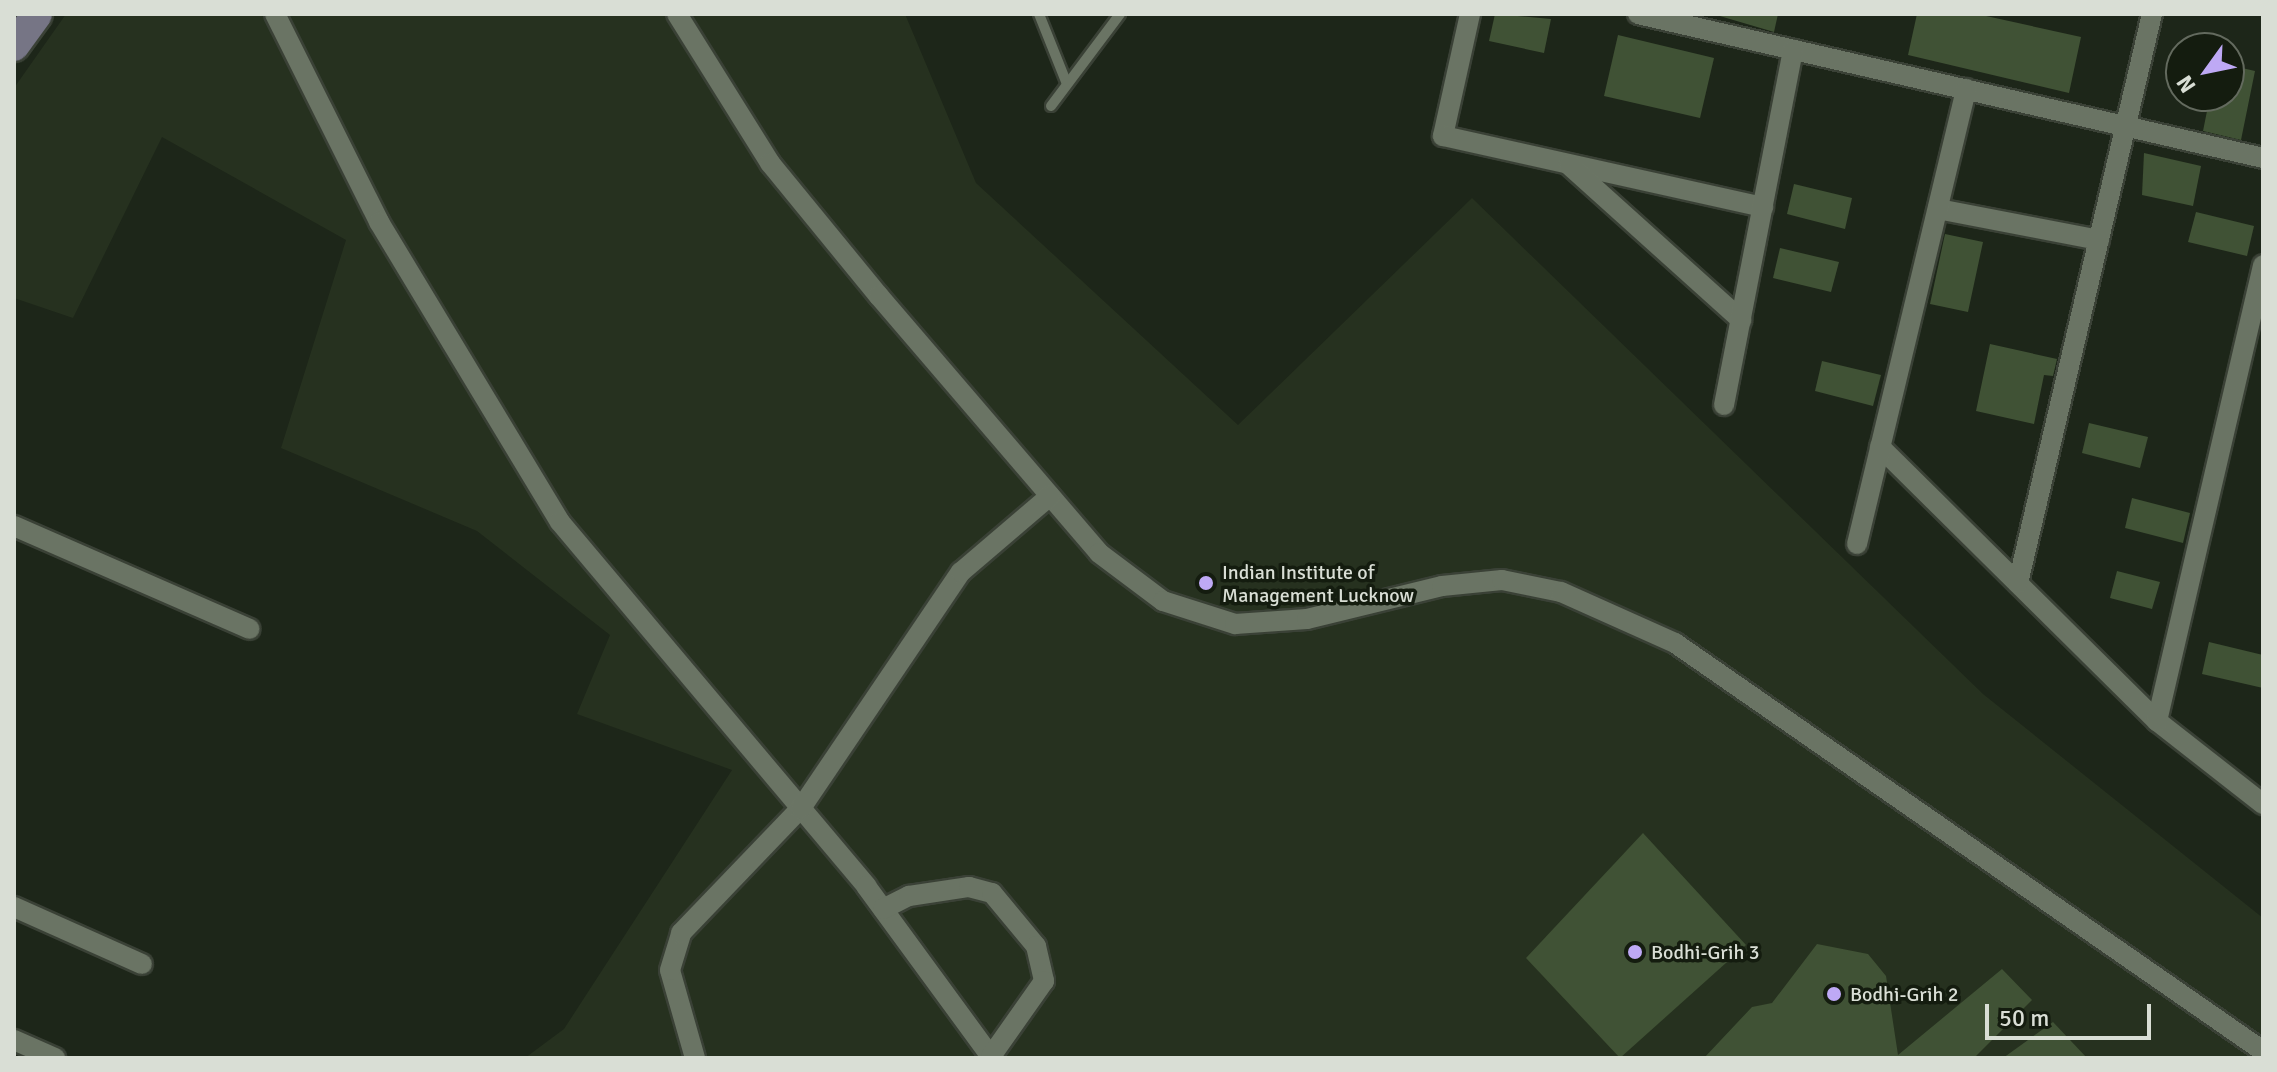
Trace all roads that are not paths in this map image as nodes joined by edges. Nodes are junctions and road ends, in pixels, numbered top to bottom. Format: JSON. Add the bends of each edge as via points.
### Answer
{"nodes":[{"id":1,"x":37,"y":14,"type":"edge"},
{"id":2,"x":275,"y":14,"type":"edge"},
{"id":3,"x":677,"y":14,"type":"edge"},
{"id":4,"x":1039,"y":14,"type":"edge"},
{"id":5,"x":1120,"y":14,"type":"edge"},
{"id":6,"x":1470,"y":14,"type":"edge"},
{"id":7,"x":1638,"y":14,"type":"edge"},
{"id":8,"x":2152,"y":14,"type":"edge"},
{"id":9,"x":14,"y":46,"type":"edge"},
{"id":10,"x":1793,"y":50,"type":"junction"},
{"id":11,"x":1067,"y":84,"type":"junction"},
{"id":12,"x":1966,"y":89,"type":"junction"},
{"id":13,"x":1051,"y":106,"type":"dead end"},
{"id":14,"x":2127,"y":126,"type":"junction"},
{"id":15,"x":2263,"y":158,"type":"edge"},
{"id":16,"x":1567,"y":164,"type":"junction"},
{"id":17,"x":1763,"y":207,"type":"junction"},
{"id":18,"x":1938,"y":209,"type":"junction"},
{"id":19,"x":2099,"y":240,"type":"junction"},
{"id":20,"x":2263,"y":265,"type":"edge"},
{"id":21,"x":1741,"y":320,"type":"junction"},
{"id":22,"x":1724,"y":405,"type":"dead end"},
{"id":23,"x":1880,"y":447,"type":"junction"},
{"id":24,"x":1050,"y":496,"type":"junction"},
{"id":25,"x":14,"y":526,"type":"edge"},
{"id":26,"x":1857,"y":544,"type":"dead end"},
{"id":27,"x":2018,"y":583,"type":"junction"},
{"id":28,"x":250,"y":629,"type":"dead end"},
{"id":29,"x":2157,"y":721,"type":"junction"},
{"id":30,"x":2263,"y":804,"type":"edge"},
{"id":31,"x":801,"y":808,"type":"junction"},
{"id":32,"x":14,"y":907,"type":"edge"},
{"id":33,"x":883,"y":909,"type":"junction"},
{"id":34,"x":142,"y":964,"type":"dead end"},
{"id":35,"x":14,"y":1040,"type":"edge"},
{"id":36,"x":2263,"y":1051,"type":"edge"},
{"id":37,"x":992,"y":1057,"type":"edge"},
{"id":38,"x":55,"y":1058,"type":"edge"},
{"id":39,"x":695,"y":1058,"type":"edge"}],
"edges":[{"from":1,"to":9,"type":"street"},
{"from":2,"to":31,"type":"street","via":[[379,222],[560,522]]},
{"from":3,"to":24,"type":"street","via":[[770,163]]},
{"from":4,"to":11,"type":"lane"},
{"from":5,"to":11,"type":"lane"},
{"from":6,"to":16,"type":"street","via":[[1443,136]]},
{"from":7,"to":10,"type":"street"},
{"from":8,"to":14,"type":"street"},
{"from":10,"to":12,"type":"street"},
{"from":10,"to":17,"type":"street"},
{"from":11,"to":13,"type":"lane"},
{"from":12,"to":14,"type":"street"},
{"from":12,"to":18,"type":"street"},
{"from":14,"to":15,"type":"street"},
{"from":14,"to":19,"type":"street"},
{"from":16,"to":17,"type":"street"},
{"from":16,"to":21,"type":"street"},
{"from":17,"to":21,"type":"street"},
{"from":18,"to":19,"type":"street"},
{"from":18,"to":23,"type":"street"},
{"from":19,"to":27,"type":"street"},
{"from":20,"to":29,"type":"street"},
{"from":21,"to":22,"type":"street"},
{"from":23,"to":26,"type":"street"},
{"from":23,"to":27,"type":"street"},
{"from":24,"to":31,"type":"street","via":[[961,572]]},
{"from":24,"to":36,"type":"street","via":[[1099,553],[1163,601],[1235,624],[1307,619],[1442,586],[1502,580],[1561,592],[1675,643]]},
{"from":25,"to":28,"type":"street"},
{"from":27,"to":29,"type":"street"},
{"from":29,"to":30,"type":"street"},
{"from":31,"to":33,"type":"street"},
{"from":31,"to":39,"type":"street","via":[[681,933],[670,970]]},
{"from":32,"to":34,"type":"street"},
{"from":33,"to":37,"type":"street"},
{"from":33,"to":37,"type":"street","via":[[909,896],[969,887],[992,893],[1036,946],[1044,981]]},
{"from":35,"to":38,"type":"street"}]}
